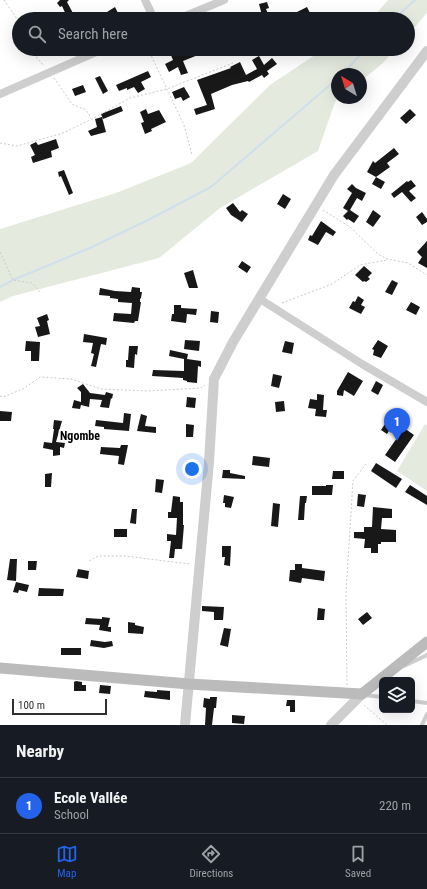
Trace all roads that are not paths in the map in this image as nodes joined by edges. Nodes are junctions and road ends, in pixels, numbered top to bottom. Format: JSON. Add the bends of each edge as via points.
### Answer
{"nodes":[{"id":1,"x":145,"y":0,"type":"edge"},
{"id":2,"x":224,"y":0,"type":"edge"},
{"id":3,"x":151,"y":12,"type":"edge"},
{"id":4,"x":195,"y":12,"type":"edge"},
{"id":5,"x":427,"y":51,"type":"edge"},
{"id":6,"x":87,"y":56,"type":"edge"},
{"id":7,"x":0,"y":94,"type":"edge"},
{"id":8,"x":260,"y":299,"type":"junction"},
{"id":9,"x":427,"y":402,"type":"edge"},
{"id":10,"x":427,"y":642,"type":"edge"},
{"id":11,"x":427,"y":655,"type":"edge"},
{"id":12,"x":0,"y":668,"type":"edge"},
{"id":13,"x":390,"y":673,"type":"junction"},
{"id":14,"x":189,"y":684,"type":"junction"},
{"id":15,"x":360,"y":697,"type":"junction"},
{"id":16,"x":379,"y":697,"type":"edge"},
{"id":17,"x":415,"y":701,"type":"edge"},
{"id":18,"x":427,"y":703,"type":"edge"},
{"id":19,"x":427,"y":714,"type":"edge"},
{"id":20,"x":185,"y":725,"type":"edge"},
{"id":21,"x":331,"y":725,"type":"edge"},
{"id":22,"x":422,"y":725,"type":"edge"}],
"edges":[{"from":1,"to":3,"type":"street"},
{"from":2,"to":4,"type":"street"},
{"from":5,"to":8,"type":"street","via":[[334,175]]},
{"from":6,"to":7,"type":"street"},
{"from":8,"to":9,"type":"street"},
{"from":8,"to":14,"type":"street","via":[[214,379]]},
{"from":10,"to":13,"type":"main road"},
{"from":11,"to":13,"type":"lane"},
{"from":12,"to":14,"type":"main road"},
{"from":13,"to":15,"type":"main road"},
{"from":14,"to":15,"type":"main road","via":[[347,693]]},
{"from":14,"to":20,"type":"street"},
{"from":15,"to":16,"type":"lane"},
{"from":15,"to":21,"type":"street"},
{"from":17,"to":18,"type":"lane"},
{"from":19,"to":22,"type":"lane"}]}
